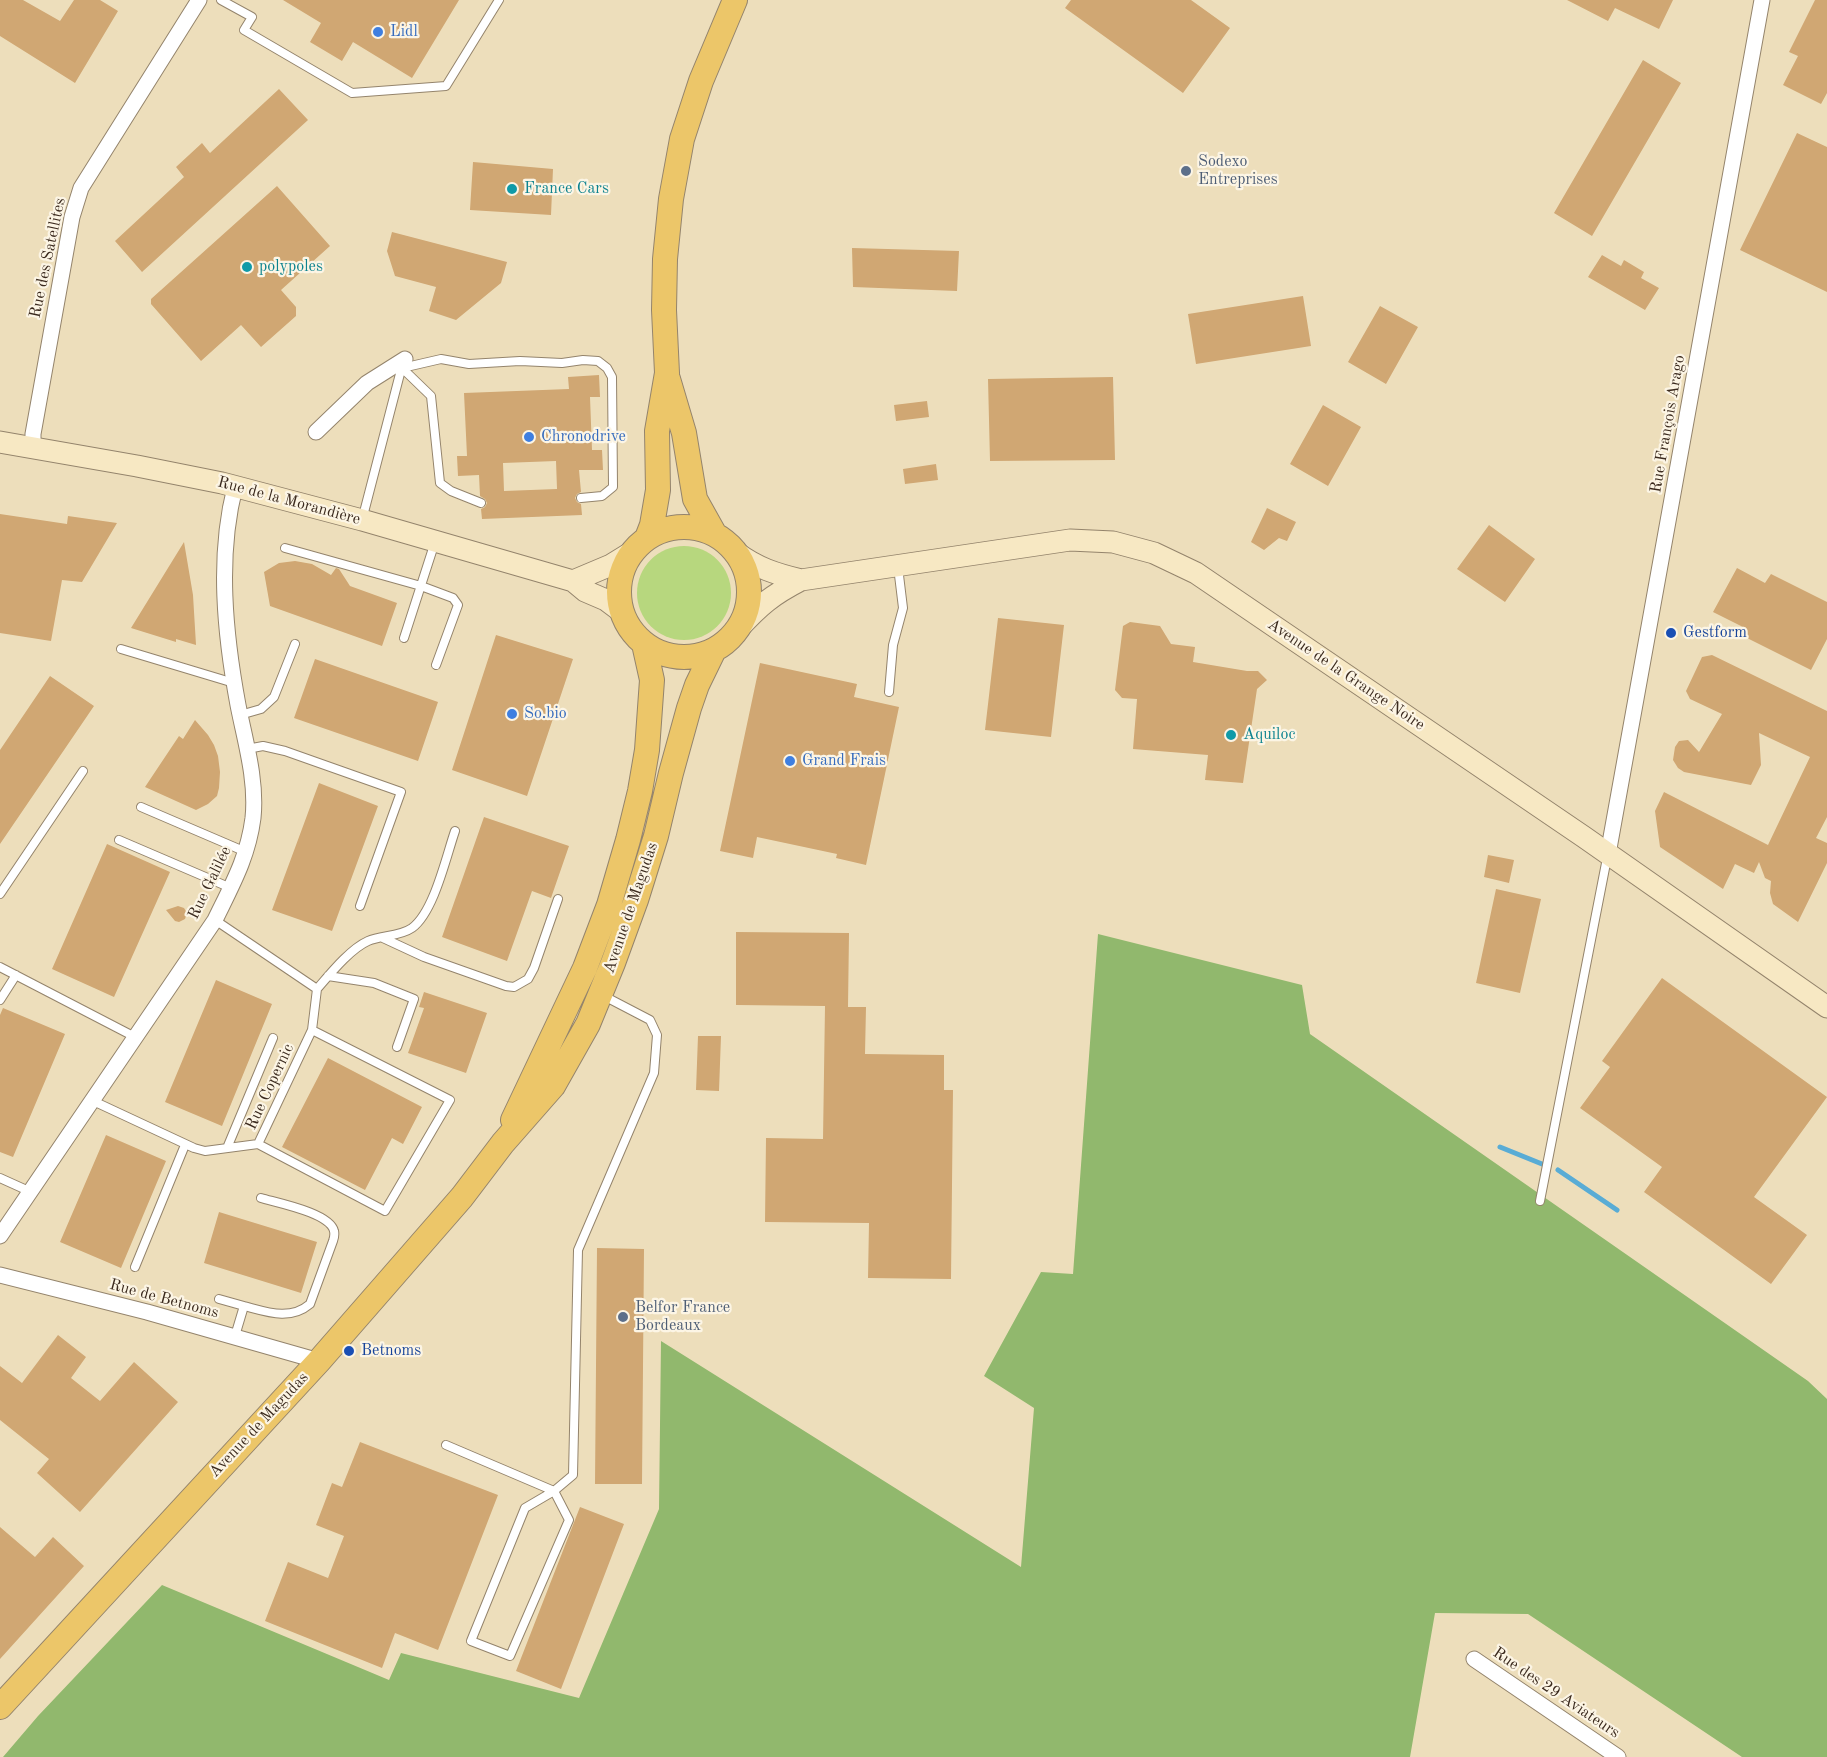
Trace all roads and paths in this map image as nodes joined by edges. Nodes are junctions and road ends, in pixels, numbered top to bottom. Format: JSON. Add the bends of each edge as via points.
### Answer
{"nodes":[{"id":1,"x":199,"y":0,"type":"edge"},
{"id":2,"x":221,"y":0,"type":"edge"},
{"id":3,"x":499,"y":0,"type":"edge"},
{"id":4,"x":735,"y":0,"type":"edge"},
{"id":5,"x":1762,"y":0,"type":"edge"},
{"id":6,"x":403,"y":363,"type":"junction"},
{"id":7,"x":667,"y":373,"type":"junction"},
{"id":8,"x":316,"y":432,"type":"dead end"},
{"id":9,"x":0,"y":442,"type":"edge"},
{"id":10,"x":33,"y":448,"type":"junction"},
{"id":11,"x":235,"y":487,"type":"junction"},
{"id":12,"x":581,"y":498,"type":"dead end"},
{"id":13,"x":481,"y":503,"type":"dead end"},
{"id":14,"x":362,"y":520,"type":"junction"},
{"id":15,"x":714,"y":533,"type":"junction"},
{"id":16,"x":435,"y":541,"type":"junction"},
{"id":17,"x":640,"y":545,"type":"junction"},
{"id":18,"x":285,"y":548,"type":"dead end"},
{"id":19,"x":737,"y":553,"type":"junction"},
{"id":20,"x":898,"y":565,"type":"junction"},
{"id":21,"x":801,"y":580,"type":"junction"},
{"id":22,"x":573,"y":581,"type":"junction"},
{"id":23,"x":421,"y":586,"type":"junction"},
{"id":24,"x":622,"y":612,"type":"junction"},
{"id":25,"x":738,"y":629,"type":"junction"},
{"id":26,"x":404,"y":638,"type":"dead end"},
{"id":27,"x":295,"y":644,"type":"dead end"},
{"id":28,"x":644,"y":644,"type":"junction"},
{"id":29,"x":121,"y":649,"type":"dead end"},
{"id":30,"x":714,"y":651,"type":"junction"},
{"id":31,"x":436,"y":665,"type":"dead end"},
{"id":32,"x":234,"y":683,"type":"junction"},
{"id":33,"x":889,"y":692,"type":"dead end"},
{"id":34,"x":240,"y":715,"type":"junction"},
{"id":35,"x":247,"y":749,"type":"junction"},
{"id":36,"x":83,"y":771,"type":"dead end"},
{"id":37,"x":141,"y":807,"type":"dead end"},
{"id":38,"x":455,"y":831,"type":"dead end"},
{"id":39,"x":119,"y":840,"type":"dead end"},
{"id":40,"x":246,"y":852,"type":"junction"},
{"id":41,"x":1608,"y":854,"type":"junction"},
{"id":42,"x":231,"y":888,"type":"junction"},
{"id":43,"x":0,"y":894,"type":"edge"},
{"id":44,"x":558,"y":899,"type":"dead end"},
{"id":45,"x":360,"y":906,"type":"dead end"},
{"id":46,"x":214,"y":920,"type":"junction"},
{"id":47,"x":383,"y":938,"type":"junction"},
{"id":48,"x":0,"y":967,"type":"edge"},
{"id":49,"x":16,"y":975,"type":"junction"},
{"id":50,"x":328,"y":976,"type":"junction"},
{"id":51,"x":317,"y":989,"type":"junction"},
{"id":52,"x":600,"y":994,"type":"junction"},
{"id":53,"x":0,"y":1000,"type":"edge"},
{"id":54,"x":1827,"y":1007,"type":"edge"},
{"id":55,"x":312,"y":1030,"type":"junction"},
{"id":56,"x":135,"y":1037,"type":"junction"},
{"id":57,"x":273,"y":1038,"type":"dead end"},
{"id":58,"x":398,"y":1047,"type":"dead end"},
{"id":59,"x":91,"y":1100,"type":"junction"},
{"id":60,"x":503,"y":1143,"type":"junction"},
{"id":61,"x":258,"y":1144,"type":"junction"},
{"id":62,"x":185,"y":1145,"type":"junction"},
{"id":63,"x":227,"y":1148,"type":"junction"},
{"id":64,"x":0,"y":1178,"type":"edge"},
{"id":65,"x":31,"y":1192,"type":"junction"},
{"id":66,"x":261,"y":1198,"type":"dead end"},
{"id":67,"x":1540,"y":1201,"type":"dead end"},
{"id":68,"x":0,"y":1236,"type":"edge"},
{"id":69,"x":135,"y":1267,"type":"dead end"},
{"id":70,"x":0,"y":1275,"type":"edge"},
{"id":71,"x":219,"y":1299,"type":"dead end"},
{"id":72,"x":244,"y":1306,"type":"junction"},
{"id":73,"x":235,"y":1336,"type":"junction"},
{"id":74,"x":319,"y":1361,"type":"junction"},
{"id":75,"x":446,"y":1445,"type":"dead end"},
{"id":76,"x":554,"y":1491,"type":"junction"},
{"id":77,"x":1474,"y":1659,"type":"dead end"},
{"id":78,"x":3,"y":1708,"type":"edge"},
{"id":79,"x":1618,"y":1757,"type":"edge"}],
"edges":[{"from":1,"to":10,"type":"street","name":"Rue des Satellites","via":[[81,188],[72,216]]},
{"from":2,"to":3,"type":"lane","via":[[252,17],[244,30],[352,93],[446,86]]},
{"from":4,"to":7,"type":"main road","via":[[682,139],[671,199],[665,259]]},
{"from":5,"to":41,"type":"street","name":"Rue François Arago"},
{"from":6,"to":8,"type":"street","via":[[367,383]]},
{"from":6,"to":12,"type":"lane","via":[[441,359],[469,364],[583,360],[598,361],[608,368],[612,377],[613,487],[602,496]]},
{"from":6,"to":13,"type":"lane","via":[[431,396],[440,483]]},
{"from":6,"to":14,"type":"lane"},
{"from":7,"to":15,"type":"main road","via":[[684,432],[695,499]]},
{"from":7,"to":17,"type":"main road","via":[[657,431],[658,490],[651,525]]},
{"from":9,"to":10,"type":"street","name":"Rue de la Morandière"},
{"from":10,"to":11,"type":"street","name":"Rue de la Morandière"},
{"from":11,"to":14,"type":"street","name":"Rue de la Morandière"},
{"from":11,"to":32,"type":"street","name":"Rue Galilée","via":[[229,512],[224,591]]},
{"from":14,"to":16,"type":"street","name":"Rue de la Morandière"},
{"from":15,"to":17,"type":"main road","via":[[680,526],[663,530]]},
{"from":15,"to":19,"type":"main road"},
{"from":16,"to":22,"type":"street","name":"Rue de la Morandière"},
{"from":16,"to":23,"type":"lane"},
{"from":17,"to":22,"type":"street","via":[[611,565]]},
{"from":17,"to":24,"type":"main road","via":[[622,571]]},
{"from":18,"to":23,"type":"lane"},
{"from":19,"to":21,"type":"street","name":"Avenue de la Grange Noire","via":[[751,564]]},
{"from":19,"to":25,"type":"main road","via":[[750,591]]},
{"from":20,"to":21,"type":"street","name":"Avenue de la Grange Noire"},
{"from":20,"to":33,"type":"lane","via":[[903,608],[893,645]]},
{"from":20,"to":41,"type":"street","name":"Avenue de la Grange Noire","via":[[1070,540],[1113,542],[1154,553],[1196,573]]},
{"from":21,"to":25,"type":"street","name":"Avenue de la Grange Noire","via":[[758,607]]},
{"from":22,"to":24,"type":"street","name":"Rue de la Morandière"},
{"from":23,"to":26,"type":"lane"},
{"from":23,"to":31,"type":"lane","via":[[453,598],[458,605]]},
{"from":24,"to":28,"type":"main road"},
{"from":25,"to":30,"type":"main road"},
{"from":27,"to":34,"type":"lane","via":[[274,697],[261,710]]},
{"from":28,"to":30,"type":"main road","via":[[678,658]]},
{"from":28,"to":60,"type":"main road","name":"Avenue de Magudas","via":[[652,680],[647,750],[628,840],[585,968]]},
{"from":29,"to":32,"type":"lane"},
{"from":30,"to":52,"type":"main road","name":"Avenue de Magudas","via":[[689,708],[656,836]]},
{"from":32,"to":34,"type":"street","name":"Rue Galilée"},
{"from":34,"to":35,"type":"street","name":"Rue Galilée"},
{"from":35,"to":40,"type":"street","name":"Rue Galilée","via":[[253,815]]},
{"from":35,"to":45,"type":"lane","via":[[263,746],[285,751],[401,792]]},
{"from":36,"to":43,"type":"lane"},
{"from":37,"to":40,"type":"lane"},
{"from":38,"to":47,"type":"lane","via":[[430,905],[412,927]]},
{"from":39,"to":42,"type":"lane"},
{"from":40,"to":42,"type":"street","name":"Rue Galilée"},
{"from":41,"to":54,"type":"street","name":"Avenue de la Grange Noire"},
{"from":41,"to":67,"type":"lane"},
{"from":42,"to":46,"type":"street","name":"Rue Galilée"},
{"from":44,"to":47,"type":"lane","via":[[534,968],[525,982],[514,987],[424,957]]},
{"from":46,"to":51,"type":"lane"},
{"from":46,"to":56,"type":"street","name":"Rue Galilée"},
{"from":47,"to":50,"type":"lane","via":[[357,948]]},
{"from":48,"to":49,"type":"lane"},
{"from":49,"to":53,"type":"lane"},
{"from":49,"to":56,"type":"lane"},
{"from":50,"to":51,"type":"lane"},
{"from":50,"to":58,"type":"lane","via":[[374,983],[414,999]]},
{"from":51,"to":55,"type":"lane","name":"Rue Copernic"},
{"from":52,"to":60,"type":"main road","name":"Avenue de Magudas","via":[[553,1086]]},
{"from":52,"to":76,"type":"lane","via":[[650,1020],[657,1035],[654,1073],[578,1250],[573,1475]]},
{"from":55,"to":61,"type":"lane","name":"Rue Copernic"},
{"from":55,"to":61,"type":"lane","via":[[450,1100],[385,1210]]},
{"from":56,"to":59,"type":"street","name":"Rue Galilée"},
{"from":57,"to":63,"type":"lane"},
{"from":59,"to":62,"type":"lane","name":"Rue Copernic"},
{"from":59,"to":65,"type":"street","name":"Rue Galilée"},
{"from":60,"to":74,"type":"main road","name":"Avenue de Magudas","via":[[462,1197]]},
{"from":61,"to":63,"type":"lane","name":"Rue Copernic"},
{"from":62,"to":63,"type":"lane","name":"Rue Copernic","via":[[205,1151]]},
{"from":62,"to":69,"type":"lane"},
{"from":64,"to":65,"type":"lane"},
{"from":65,"to":68,"type":"street","name":"Rue Galilée"},
{"from":66,"to":72,"type":"lane","via":[[319,1216],[334,1231],[333,1241],[315,1294],[302,1311],[286,1314]]},
{"from":70,"to":73,"type":"street","name":"Rue de Betnoms"},
{"from":71,"to":72,"type":"lane"},
{"from":72,"to":73,"type":"lane"},
{"from":73,"to":74,"type":"street","name":"Rue de Betnoms"},
{"from":74,"to":78,"type":"main road","name":"Avenue de Magudas"},
{"from":75,"to":76,"type":"lane"},
{"from":76,"to":76,"type":"lane","via":[[525,1508],[471,1641],[510,1656],[569,1521]]},
{"from":77,"to":79,"type":"street","name":"Rue des 29 Aviateurs"}]}
